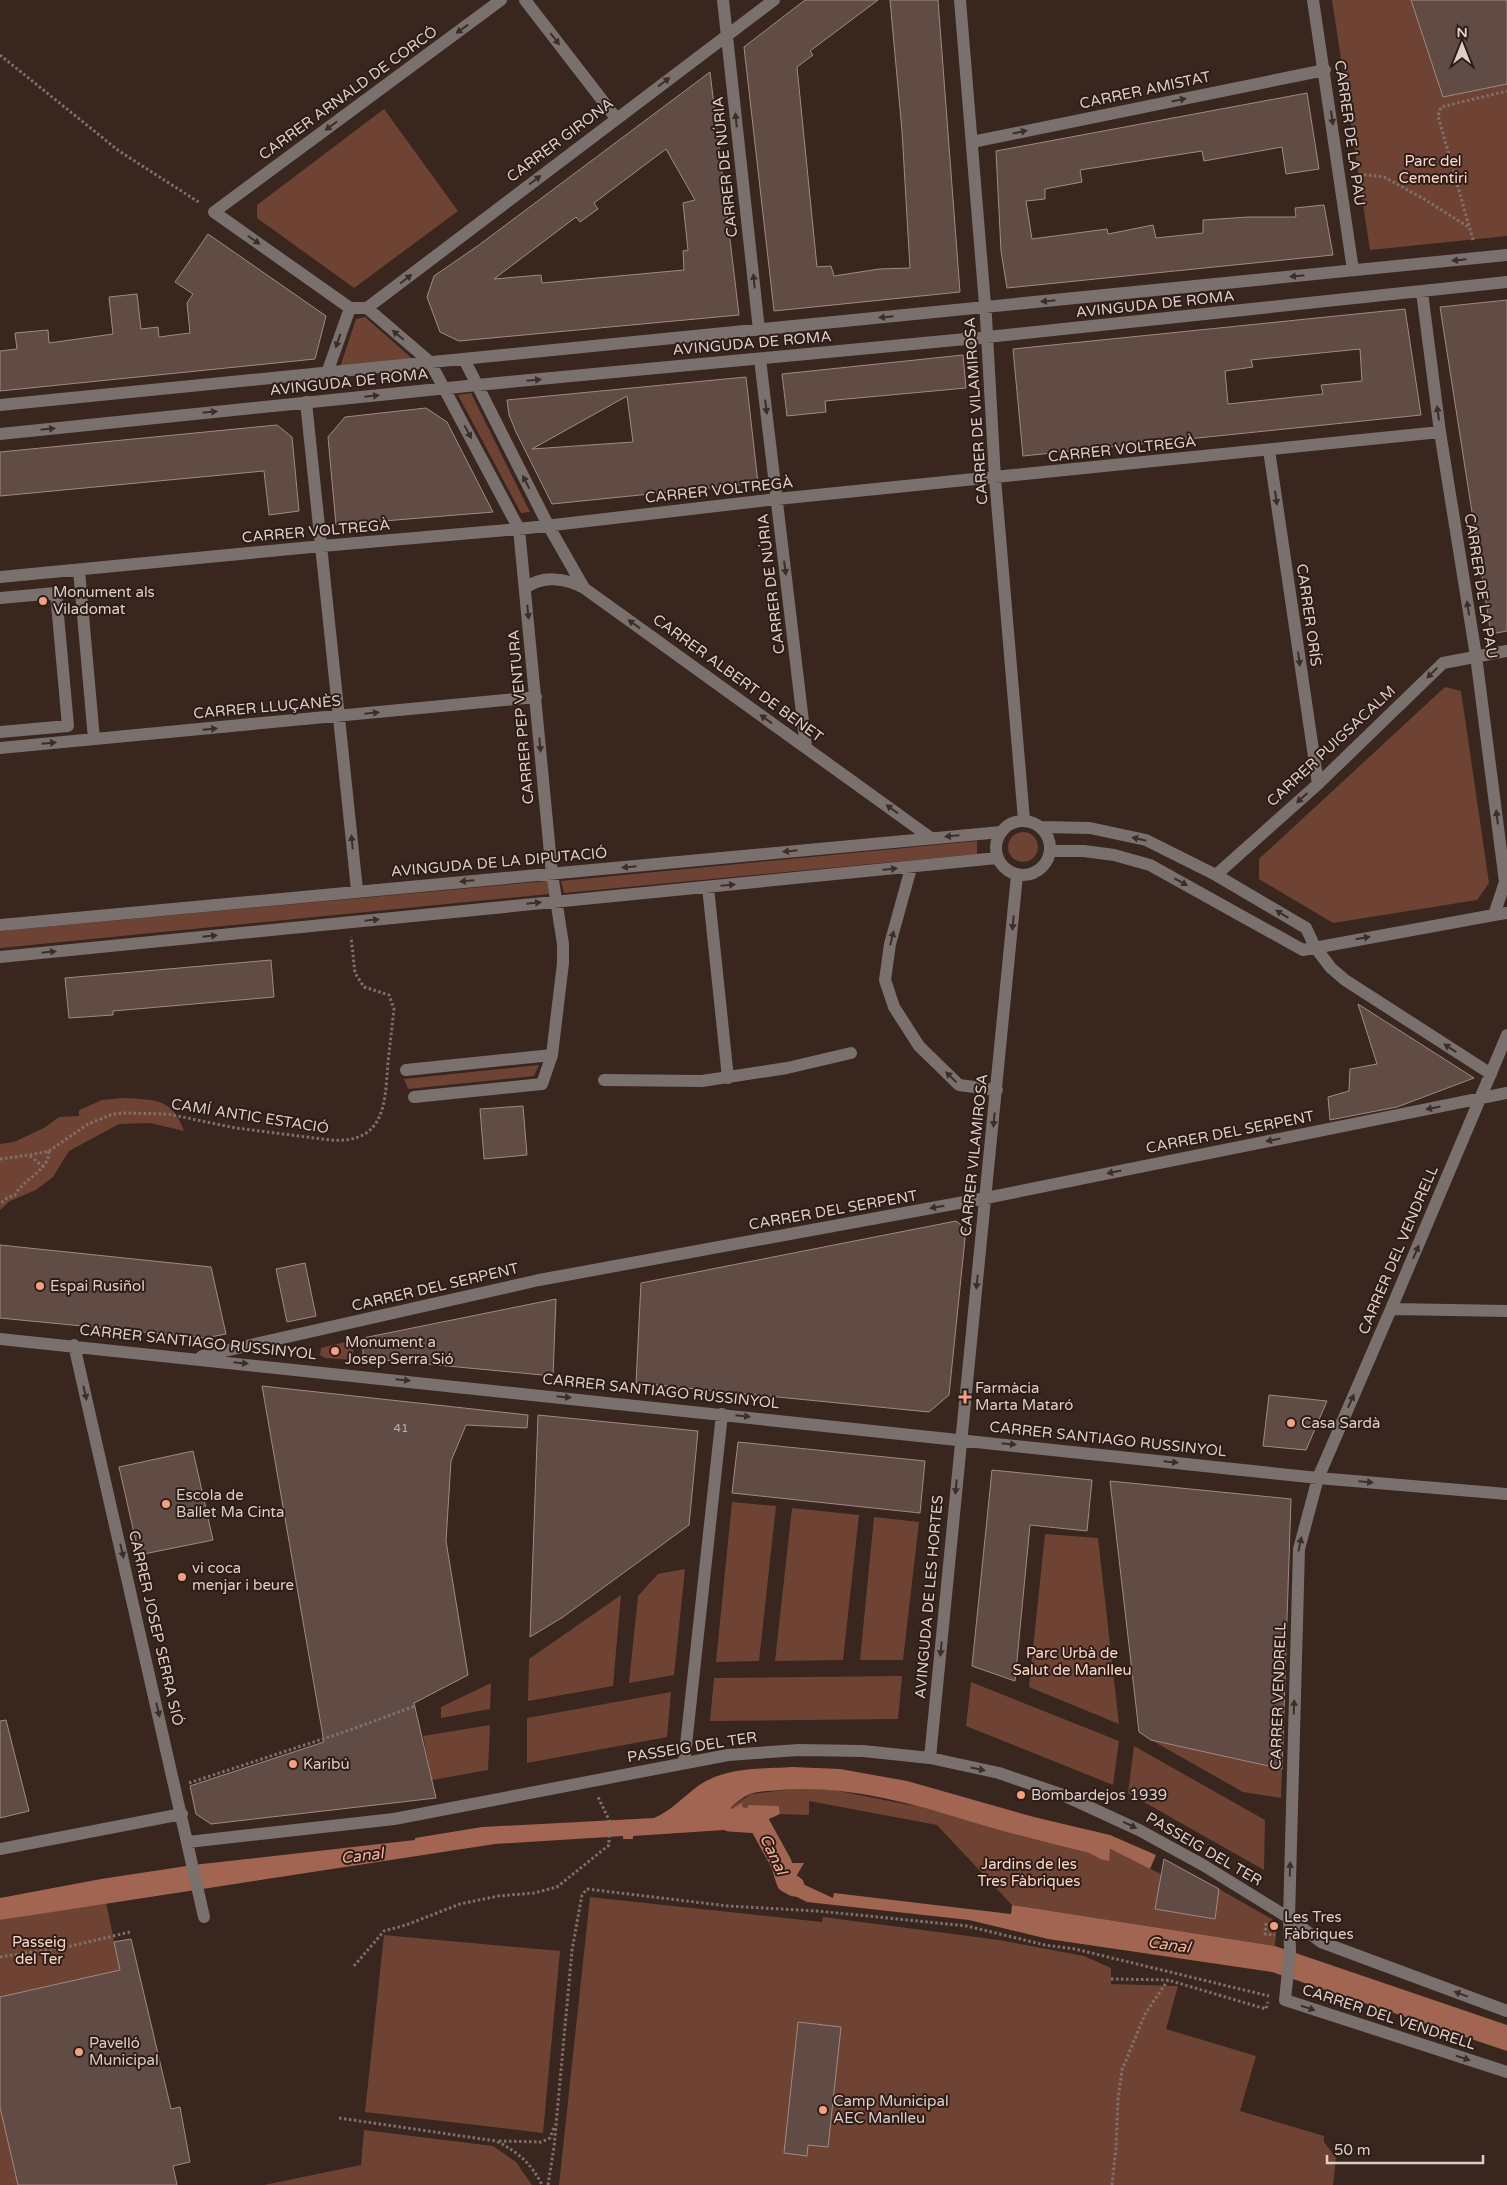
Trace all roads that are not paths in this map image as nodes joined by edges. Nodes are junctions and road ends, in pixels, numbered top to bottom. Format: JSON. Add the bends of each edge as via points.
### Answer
{"nodes":[{"id":1,"x":501,"y":0,"type":"edge"},
{"id":2,"x":525,"y":0,"type":"edge"},
{"id":3,"x":723,"y":0,"type":"edge"},
{"id":4,"x":774,"y":0,"type":"edge"},
{"id":5,"x":960,"y":0,"type":"edge"},
{"id":6,"x":1313,"y":0,"type":"edge"},
{"id":7,"x":727,"y":36,"type":"junction"},
{"id":8,"x":1325,"y":70,"type":"junction"},
{"id":9,"x":616,"y":118,"type":"junction"},
{"id":10,"x":972,"y":142,"type":"junction"},
{"id":11,"x":1507,"y":255,"type":"edge"},
{"id":12,"x":1353,"y":270,"type":"junction"},
{"id":13,"x":1507,"y":282,"type":"edge"},
{"id":14,"x":1422,"y":292,"type":"junction"},
{"id":15,"x":985,"y":307,"type":"junction"},
{"id":16,"x":350,"y":308,"type":"junction"},
{"id":17,"x":367,"y":308,"type":"junction"},
{"id":18,"x":759,"y":330,"type":"junction"},
{"id":19,"x":987,"y":337,"type":"junction"},
{"id":20,"x":760,"y":358,"type":"junction"},
{"id":21,"x":464,"y":359,"type":"junction"},
{"id":22,"x":430,"y":362,"type":"junction"},
{"id":23,"x":327,"y":373,"type":"junction"},
{"id":24,"x":477,"y":385,"type":"junction"},
{"id":25,"x":446,"y":389,"type":"junction"},
{"id":26,"x":306,"y":402,"type":"junction"},
{"id":27,"x":0,"y":405,"type":"edge"},
{"id":28,"x":1440,"y":432,"type":"junction"},
{"id":29,"x":0,"y":434,"type":"edge"},
{"id":30,"x":1268,"y":450,"type":"junction"},
{"id":31,"x":995,"y":478,"type":"junction"},
{"id":32,"x":777,"y":499,"type":"junction"},
{"id":33,"x":548,"y":525,"type":"junction"},
{"id":34,"x":520,"y":529,"type":"junction"},
{"id":35,"x":322,"y":546,"type":"junction"},
{"id":36,"x":79,"y":570,"type":"junction"},
{"id":37,"x":0,"y":577,"type":"edge"},
{"id":38,"x":525,"y":588,"type":"junction"},
{"id":39,"x":584,"y":588,"type":"junction"},
{"id":40,"x":0,"y":598,"type":"edge"},
{"id":41,"x":1507,"y":651,"type":"edge"},
{"id":42,"x":1476,"y":656,"type":"junction"},
{"id":43,"x":536,"y":697,"type":"junction"},
{"id":44,"x":339,"y":717,"type":"junction"},
{"id":45,"x":0,"y":732,"type":"edge"},
{"id":46,"x":94,"y":739,"type":"junction"},
{"id":47,"x":806,"y":747,"type":"junction"},
{"id":48,"x":0,"y":748,"type":"edge"},
{"id":49,"x":1318,"y":784,"type":"junction"},
{"id":50,"x":1024,"y":820,"type":"junction"},
{"id":51,"x":1041,"y":827,"type":"junction"},
{"id":52,"x":1001,"y":832,"type":"junction"},
{"id":53,"x":931,"y":838,"type":"junction"},
{"id":54,"x":1051,"y":851,"type":"junction"},
{"id":55,"x":997,"y":858,"type":"junction"},
{"id":56,"x":911,"y":868,"type":"junction"},
{"id":57,"x":552,"y":874,"type":"junction"},
{"id":58,"x":1017,"y":875,"type":"junction"},
{"id":59,"x":1216,"y":875,"type":"junction"},
{"id":60,"x":1506,"y":883,"type":"edge"},
{"id":61,"x":708,"y":887,"type":"junction"},
{"id":62,"x":357,"y":890,"type":"junction"},
{"id":63,"x":558,"y":901,"type":"junction"},
{"id":64,"x":1507,"y":913,"type":"edge"},
{"id":65,"x":1494,"y":915,"type":"junction"},
{"id":66,"x":0,"y":925,"type":"edge"},
{"id":67,"x":1315,"y":947,"type":"junction"},
{"id":68,"x":0,"y":957,"type":"edge"},
{"id":69,"x":1507,"y":1035,"type":"edge"},
{"id":70,"x":851,"y":1053,"type":"dead end"},
{"id":71,"x":552,"y":1055,"type":"junction"},
{"id":72,"x":406,"y":1070,"type":"dead end"},
{"id":73,"x":1491,"y":1074,"type":"junction"},
{"id":74,"x":728,"y":1078,"type":"junction"},
{"id":75,"x":604,"y":1080,"type":"dead end"},
{"id":76,"x":997,"y":1090,"type":"junction"},
{"id":77,"x":1507,"y":1093,"type":"edge"},
{"id":78,"x":414,"y":1097,"type":"dead end"},
{"id":79,"x":1480,"y":1098,"type":"junction"},
{"id":80,"x":986,"y":1198,"type":"junction"},
{"id":81,"x":1391,"y":1309,"type":"junction"},
{"id":82,"x":1507,"y":1311,"type":"edge"},
{"id":83,"x":0,"y":1338,"type":"edge"},
{"id":84,"x":74,"y":1345,"type":"junction"},
{"id":85,"x":192,"y":1358,"type":"junction"},
{"id":86,"x":722,"y":1414,"type":"junction"},
{"id":87,"x":961,"y":1439,"type":"junction"},
{"id":88,"x":1318,"y":1478,"type":"junction"},
{"id":89,"x":1507,"y":1494,"type":"edge"},
{"id":90,"x":930,"y":1758,"type":"junction"},
{"id":91,"x":684,"y":1763,"type":"junction"},
{"id":92,"x":182,"y":1814,"type":"junction"},
{"id":93,"x":188,"y":1842,"type":"junction"},
{"id":94,"x":0,"y":1849,"type":"edge"},
{"id":95,"x":204,"y":1917,"type":"dead end"},
{"id":96,"x":1289,"y":1918,"type":"junction"},
{"id":97,"x":1507,"y":2011,"type":"edge"},
{"id":98,"x":1507,"y":2072,"type":"edge"}],
"edges":[{"from":1,"to":16,"type":"street","name":"CARRER ARNALD DE CORCÓ","one_way":true,"via":[[214,212]]},
{"from":2,"to":9,"type":"street","one_way":true},
{"from":3,"to":7,"type":"street","name":"CARRER DE NÚRIA"},
{"from":4,"to":7,"type":"street","name":"CARRER GIRONA"},
{"from":5,"to":10,"type":"street","name":"CARRER DE VILAMIROSA"},
{"from":6,"to":8,"type":"street","name":"CARRER DE LA PAU"},
{"from":9,"to":7,"type":"street","name":"CARRER GIRONA","one_way":true},
{"from":18,"to":7,"type":"street","name":"CARRER DE NÚRIA","one_way":true},
{"from":10,"to":8,"type":"street","name":"CARRER AMISTAT","one_way":true},
{"from":8,"to":12,"type":"street","name":"CARRER DE LA PAU","one_way":true},
{"from":17,"to":9,"type":"street","name":"CARRER GIRONA","one_way":true},
{"from":10,"to":15,"type":"street","name":"CARRER DE VILAMIROSA"},
{"from":11,"to":12,"type":"street","name":"AVINGUDA DE ROMA","one_way":true},
{"from":12,"to":15,"type":"street","name":"AVINGUDA DE ROMA","one_way":true},
{"from":13,"to":14,"type":"street","name":"AVINGUDA DE ROMA"},
{"from":14,"to":19,"type":"street","name":"AVINGUDA DE ROMA"},
{"from":28,"to":14,"type":"street","name":"CARRER DE LA PAU","one_way":true},
{"from":15,"to":18,"type":"street","name":"AVINGUDA DE ROMA","one_way":true},
{"from":15,"to":19,"type":"street","name":"CARRER DE VILAMIROSA"},
{"from":16,"to":17,"type":"street"},
{"from":16,"to":23,"type":"street","one_way":true},
{"from":22,"to":17,"type":"street","one_way":true},
{"from":18,"to":21,"type":"street","name":"AVINGUDA DE ROMA"},
{"from":19,"to":20,"type":"street","name":"AVINGUDA DE ROMA"},
{"from":19,"to":31,"type":"street","name":"CARRER DE VILAMIROSA"},
{"from":24,"to":20,"type":"street","name":"AVINGUDA DE ROMA","one_way":true},
{"from":20,"to":32,"type":"street","name":"CARRER DE NÚRIA","one_way":true},
{"from":21,"to":22,"type":"street","name":"AVINGUDA DE ROMA"},
{"from":21,"to":24,"type":"street","name":"CARRER ALBERT DE BENET"},
{"from":22,"to":23,"type":"street","name":"AVINGUDA DE ROMA"},
{"from":22,"to":25,"type":"street"},
{"from":23,"to":27,"type":"street","name":"AVINGUDA DE ROMA"},
{"from":24,"to":25,"type":"street","name":"AVINGUDA DE ROMA"},
{"from":33,"to":24,"type":"street","name":"CARRER ALBERT DE BENET","one_way":true},
{"from":26,"to":25,"type":"street","name":"AVINGUDA DE ROMA","one_way":true},
{"from":25,"to":34,"type":"street","one_way":true},
{"from":29,"to":26,"type":"street","name":"AVINGUDA DE ROMA","one_way":true},
{"from":26,"to":35,"type":"street"},
{"from":28,"to":30,"type":"street","name":"CARRER VOLTREGÀ"},
{"from":42,"to":28,"type":"street","name":"CARRER DE LA PAU","one_way":true},
{"from":30,"to":31,"type":"street","name":"CARRER VOLTREGÀ"},
{"from":30,"to":49,"type":"street","name":"CARRER ORÍS","one_way":true},
{"from":31,"to":32,"type":"street","name":"CARRER VOLTREGÀ"},
{"from":31,"to":50,"type":"street","name":"CARRER DE VILAMIROSA"},
{"from":32,"to":33,"type":"street","name":"CARRER VOLTREGÀ"},
{"from":32,"to":47,"type":"street","name":"CARRER DE NÚRIA","one_way":true},
{"from":33,"to":34,"type":"street","name":"CARRER VOLTREGÀ"},
{"from":33,"to":39,"type":"street","name":"CARRER ALBERT DE BENET"},
{"from":34,"to":35,"type":"street","name":"CARRER VOLTREGÀ"},
{"from":34,"to":38,"type":"street","name":"CARRER PEP VENTURA"},
{"from":35,"to":36,"type":"street","name":"CARRER VOLTREGÀ"},
{"from":35,"to":44,"type":"street"},
{"from":36,"to":37,"type":"street","name":"CARRER VOLTREGÀ"},
{"from":36,"to":46,"type":"street"},
{"from":38,"to":39,"type":"street","via":[[544,579],[565,581]]},
{"from":38,"to":43,"type":"street","name":"CARRER PEP VENTURA","one_way":true},
{"from":47,"to":39,"type":"street","name":"CARRER ALBERT DE BENET","one_way":true},
{"from":40,"to":45,"type":"street","via":[[56,594],[68,726]]},
{"from":41,"to":42,"type":"street","name":"CARRER PUIGSACALM"},
{"from":42,"to":49,"type":"street","name":"CARRER PUIGSACALM","one_way":true,"via":[[1443,663]]},
{"from":60,"to":42,"type":"street","name":"CARRER DE LA PAU","one_way":true},
{"from":44,"to":43,"type":"street","name":"CARRER LLUÇANÈS","one_way":true},
{"from":43,"to":57,"type":"street","name":"CARRER PEP VENTURA","one_way":true},
{"from":46,"to":44,"type":"street","name":"CARRER LLUÇANÈS","one_way":true},
{"from":62,"to":44,"type":"street","one_way":true},
{"from":48,"to":46,"type":"street","name":"CARRER LLUÇANÈS","one_way":true},
{"from":53,"to":47,"type":"street","name":"CARRER ALBERT DE BENET","one_way":true},
{"from":49,"to":59,"type":"street","name":"CARRER PUIGSACALM","one_way":true},
{"from":50,"to":51,"type":"street"},
{"from":50,"to":52,"type":"street","via":[[1015,821]]},
{"from":51,"to":54,"type":"street","via":[[1050,842]]},
{"from":59,"to":51,"type":"street","one_way":true,"via":[[1146,840],[1090,828]]},
{"from":52,"to":53,"type":"street","name":"AVINGUDA DE LA DIPUTACIÓ","one_way":true},
{"from":52,"to":55,"type":"street","via":[[996,840]]},
{"from":53,"to":57,"type":"street","name":"AVINGUDA DE LA DIPUTACIÓ","one_way":true},
{"from":54,"to":58,"type":"street","via":[[1043,868],[1035,873]]},
{"from":54,"to":67,"type":"street","one_way":true,"via":[[1114,855],[1150,865],[1303,950]]},
{"from":55,"to":56,"type":"street"},
{"from":55,"to":58,"type":"street","via":[[1002,866]]},
{"from":61,"to":56,"type":"street","one_way":true},
{"from":76,"to":56,"type":"street","one_way":true,"via":[[959,1085],[919,1046],[894,1007],[885,980],[890,944]]},
{"from":57,"to":62,"type":"street","name":"AVINGUDA DE LA DIPUTACIÓ","one_way":true},
{"from":57,"to":63,"type":"street","name":"CARRER PEP VENTURA"},
{"from":58,"to":76,"type":"street","name":"CARRER VILAMIROSA","one_way":true},
{"from":67,"to":59,"type":"street","one_way":true,"via":[[1306,928]]},
{"from":60,"to":65,"type":"street"},
{"from":61,"to":63,"type":"street"},
{"from":61,"to":74,"type":"street"},
{"from":62,"to":66,"type":"street","name":"AVINGUDA DE LA DIPUTACIÓ"},
{"from":68,"to":63,"type":"street","one_way":true},
{"from":63,"to":71,"type":"street","name":"CARRER PEP VENTURA","via":[[563,963]]},
{"from":64,"to":65,"type":"street"},
{"from":67,"to":65,"type":"street","one_way":true},
{"from":73,"to":67,"type":"street","one_way":true,"via":[[1345,980]]},
{"from":69,"to":73,"type":"street","name":"CARRER DEL VENDRELL"},
{"from":70,"to":74,"type":"street"},
{"from":71,"to":72,"type":"street"},
{"from":71,"to":78,"type":"street","name":"CARRER PEP VENTURA","via":[[542,1084]]},
{"from":73,"to":79,"type":"street","name":"CARRER DEL VENDRELL"},
{"from":74,"to":75,"type":"street","via":[[702,1081]]},
{"from":76,"to":80,"type":"street","name":"CARRER VILAMIROSA","one_way":true},
{"from":77,"to":79,"type":"street","name":"CARRER DEL SERPENT"},
{"from":79,"to":80,"type":"street","name":"CARRER DEL SERPENT","one_way":true},
{"from":81,"to":79,"type":"street","name":"CARRER DEL VENDRELL","one_way":true},
{"from":80,"to":85,"type":"street","name":"CARRER DEL SERPENT","one_way":true,"via":[[539,1280]]},
{"from":80,"to":87,"type":"street","name":"CARRER VILAMIROSA","one_way":true},
{"from":81,"to":82,"type":"street"},
{"from":88,"to":81,"type":"street","name":"CARRER DEL VENDRELL","one_way":true},
{"from":83,"to":84,"type":"street","name":"CARRER SANTIAGO RUSSINYOL"},
{"from":84,"to":85,"type":"street","name":"CARRER SANTIAGO RUSSINYOL"},
{"from":84,"to":92,"type":"street","name":"CARRER JOSEP SERRA SIÓ","one_way":true},
{"from":85,"to":86,"type":"street","name":"CARRER SANTIAGO RUSSINYOL","one_way":true},
{"from":86,"to":87,"type":"street","name":"CARRER SANTIAGO RUSSINYOL","one_way":true},
{"from":86,"to":91,"type":"street"},
{"from":87,"to":88,"type":"street","name":"CARRER SANTIAGO RUSSINYOL","one_way":true},
{"from":87,"to":90,"type":"street","name":"AVINGUDA DE LES HORTES","one_way":true},
{"from":88,"to":89,"type":"street","name":"CARRER SANTIAGO RUSSINYOL","one_way":true},
{"from":96,"to":88,"type":"street","name":"CARRER VENDRELL","one_way":true,"via":[[1299,1549]]},
{"from":90,"to":91,"type":"street","name":"PASSEIG DEL TER","via":[[863,1751],[799,1750],[728,1755]]},
{"from":90,"to":96,"type":"street","name":"PASSEIG DEL TER","one_way":true,"via":[[999,1774],[1063,1795],[1140,1830]]},
{"from":91,"to":93,"type":"street","name":"PASSEIG DEL TER","via":[[394,1819]]},
{"from":92,"to":93,"type":"street","name":"CARRER JOSEP SERRA SIÓ"},
{"from":92,"to":94,"type":"street"},
{"from":93,"to":95,"type":"street","name":"CARRER JOSEP SERRA SIÓ"},
{"from":97,"to":96,"type":"street","name":"PASSEIG DEL TER","one_way":true,"via":[[1321,1942]]},
{"from":96,"to":98,"type":"street","name":"CARRER DEL VENDRELL","one_way":true,"via":[[1290,1951],[1284,2000]]}]}
